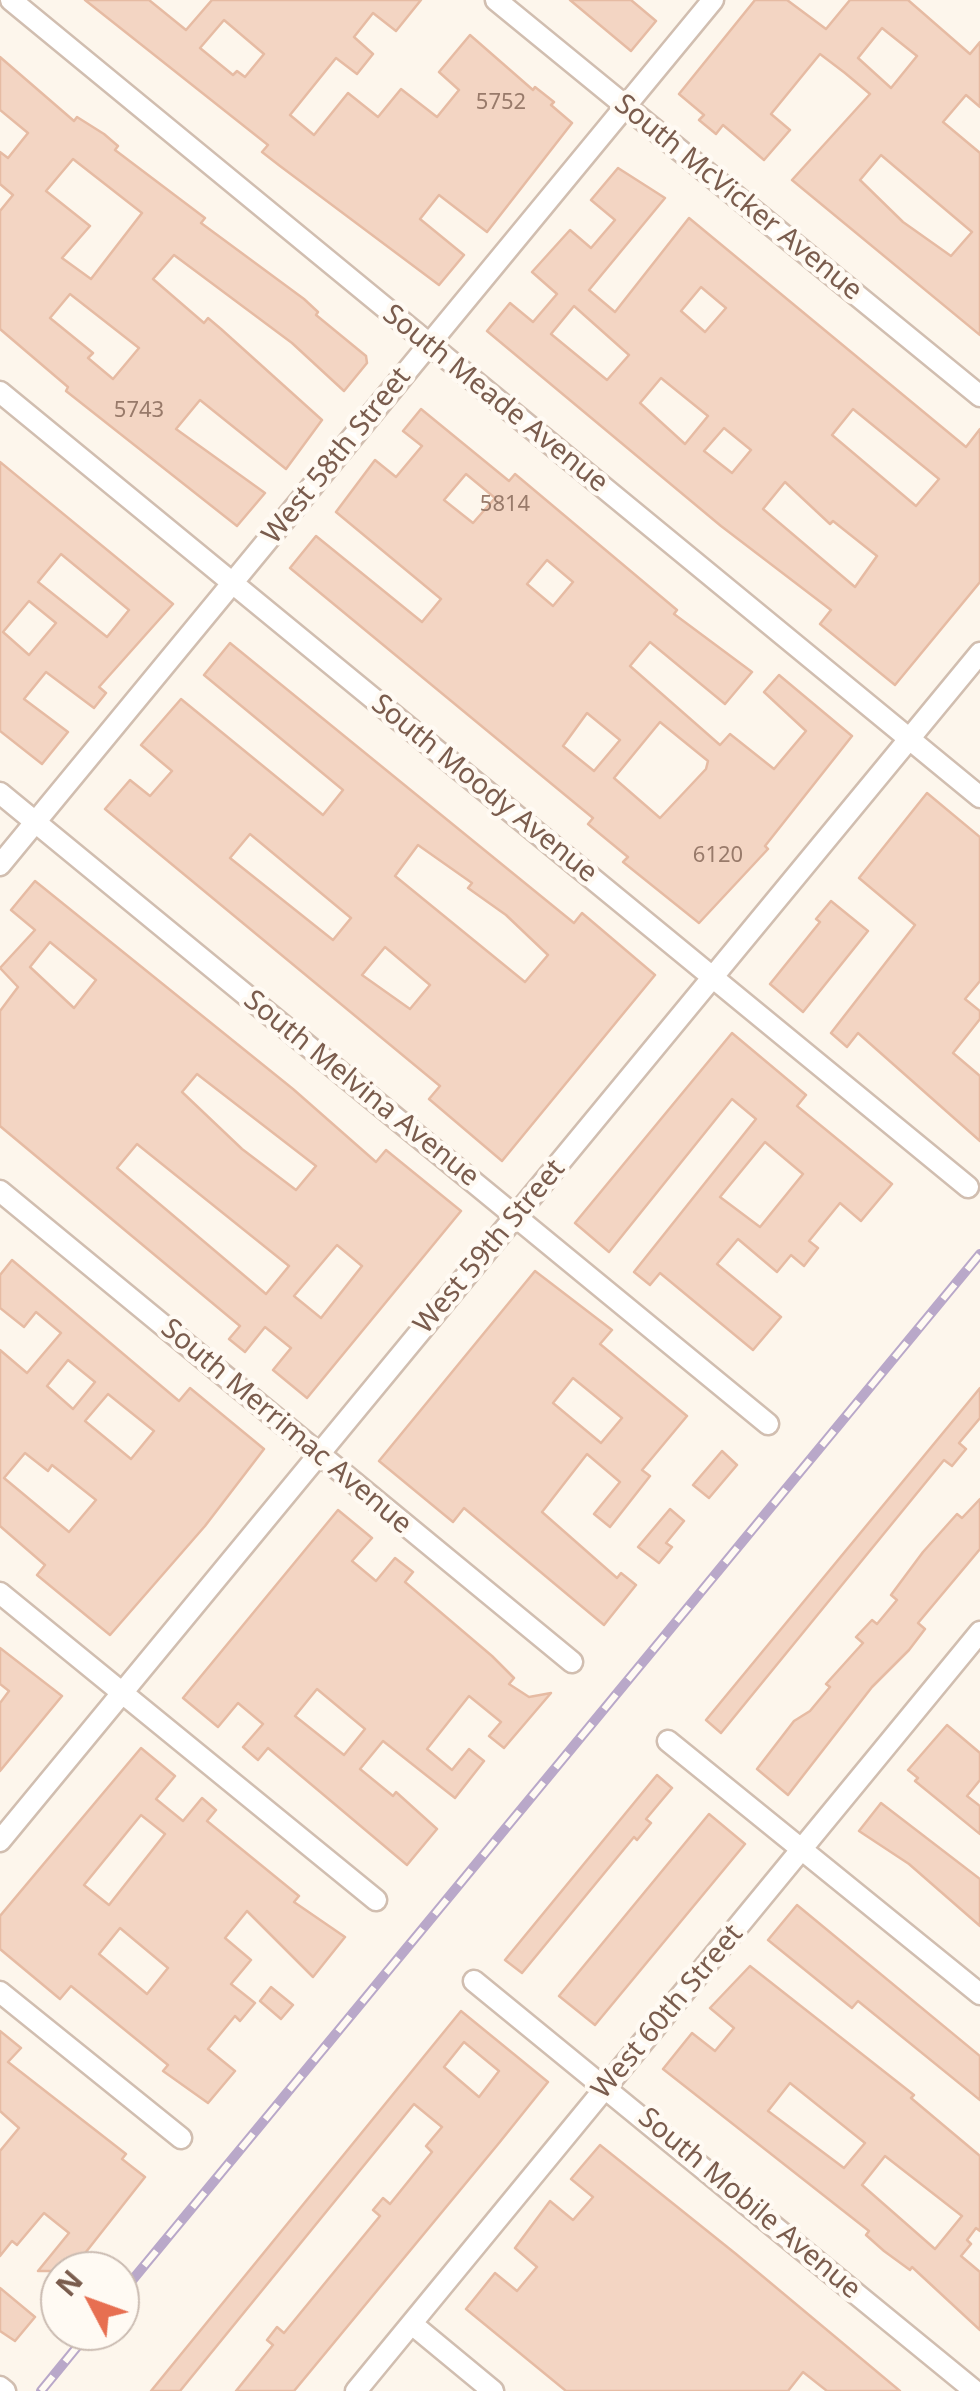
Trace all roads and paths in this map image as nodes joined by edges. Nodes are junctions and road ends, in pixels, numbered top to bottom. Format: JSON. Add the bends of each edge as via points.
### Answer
{"nodes":[{"id":1,"x":10,"y":0,"type":"edge"},
{"id":2,"x":496,"y":0,"type":"edge"},
{"id":3,"x":713,"y":0,"type":"edge"},
{"id":4,"x":626,"y":106,"type":"junction"},
{"id":5,"x":429,"y":344,"type":"junction"},
{"id":6,"x":0,"y":392,"type":"edge"},
{"id":7,"x":980,"y":396,"type":"edge"},
{"id":8,"x":233,"y":582,"type":"junction"},
{"id":9,"x":980,"y":653,"type":"edge"},
{"id":10,"x":910,"y":739,"type":"junction"},
{"id":11,"x":0,"y":793,"type":"edge"},
{"id":12,"x":980,"y":797,"type":"edge"},
{"id":13,"x":36,"y":822,"type":"junction"},
{"id":14,"x":0,"y":865,"type":"edge"},
{"id":15,"x":713,"y":977,"type":"junction"},
{"id":16,"x":968,"y":1188,"type":"dead end"},
{"id":17,"x":0,"y":1191,"type":"edge"},
{"id":18,"x":516,"y":1216,"type":"junction"},
{"id":19,"x":768,"y":1424,"type":"dead end"},
{"id":20,"x":320,"y":1454,"type":"junction"},
{"id":21,"x":0,"y":1593,"type":"edge"},
{"id":22,"x":980,"y":1632,"type":"edge"},
{"id":23,"x":572,"y":1662,"type":"dead end"},
{"id":24,"x":122,"y":1694,"type":"junction"},
{"id":25,"x":668,"y":1741,"type":"dead end"},
{"id":26,"x":0,"y":1842,"type":"edge"},
{"id":27,"x":803,"y":1848,"type":"junction"},
{"id":28,"x":376,"y":1900,"type":"dead end"},
{"id":29,"x":474,"y":1981,"type":"dead end"},
{"id":30,"x":0,"y":1992,"type":"edge"},
{"id":31,"x":980,"y":1994,"type":"edge"},
{"id":32,"x":606,"y":2086,"type":"junction"},
{"id":33,"x":181,"y":2138,"type":"dead end"},
{"id":34,"x":412,"y":2324,"type":"junction"},
{"id":35,"x":356,"y":2391,"type":"edge"},
{"id":36,"x":493,"y":2391,"type":"edge"},
{"id":37,"x":976,"y":2391,"type":"edge"}],
"edges":[{"from":1,"to":5,"type":"street","name":"South Meade Avenue"},
{"from":2,"to":4,"type":"street","name":"South McVicker Avenue"},
{"from":3,"to":4,"type":"street","name":"West 58th Street"},
{"from":4,"to":5,"type":"street","name":"West 58th Street"},
{"from":4,"to":7,"type":"street","name":"South McVicker Avenue"},
{"from":5,"to":8,"type":"street","name":"West 58th Street"},
{"from":5,"to":10,"type":"street","name":"South Meade Avenue"},
{"from":6,"to":8,"type":"street","name":"South Moody Avenue"},
{"from":8,"to":13,"type":"street","name":"West 58th Street"},
{"from":8,"to":15,"type":"street","name":"South Moody Avenue"},
{"from":9,"to":10,"type":"street","name":"West 59th Street"},
{"from":10,"to":12,"type":"street","name":"South Meade Avenue"},
{"from":10,"to":15,"type":"street","name":"West 59th Street"},
{"from":11,"to":13,"type":"street","name":"South Melvina Avenue"},
{"from":13,"to":14,"type":"street","name":"West 58th Street"},
{"from":13,"to":18,"type":"street","name":"South Melvina Avenue"},
{"from":15,"to":16,"type":"street","name":"South Moody Avenue"},
{"from":15,"to":18,"type":"street","name":"West 59th Street"},
{"from":17,"to":20,"type":"street","name":"South Merrimac Avenue"},
{"from":18,"to":19,"type":"street","name":"South Melvina Avenue"},
{"from":18,"to":20,"type":"street","name":"West 59th Street"},
{"from":20,"to":23,"type":"street","name":"South Merrimac Avenue"},
{"from":20,"to":24,"type":"street","name":"West 59th Street"},
{"from":21,"to":24,"type":"street"},
{"from":22,"to":27,"type":"street","name":"West 60th Street"},
{"from":24,"to":26,"type":"street","name":"West 59th Street"},
{"from":24,"to":28,"type":"street"},
{"from":25,"to":27,"type":"street"},
{"from":27,"to":31,"type":"street"},
{"from":27,"to":32,"type":"street","name":"West 60th Street"},
{"from":29,"to":32,"type":"street","name":"South Mobile Avenue"},
{"from":30,"to":33,"type":"street"},
{"from":32,"to":34,"type":"street","name":"West 60th Street"},
{"from":32,"to":37,"type":"street","name":"South Mobile Avenue"},
{"from":34,"to":35,"type":"street","name":"West 60th Street"},
{"from":34,"to":36,"type":"street"}]}
